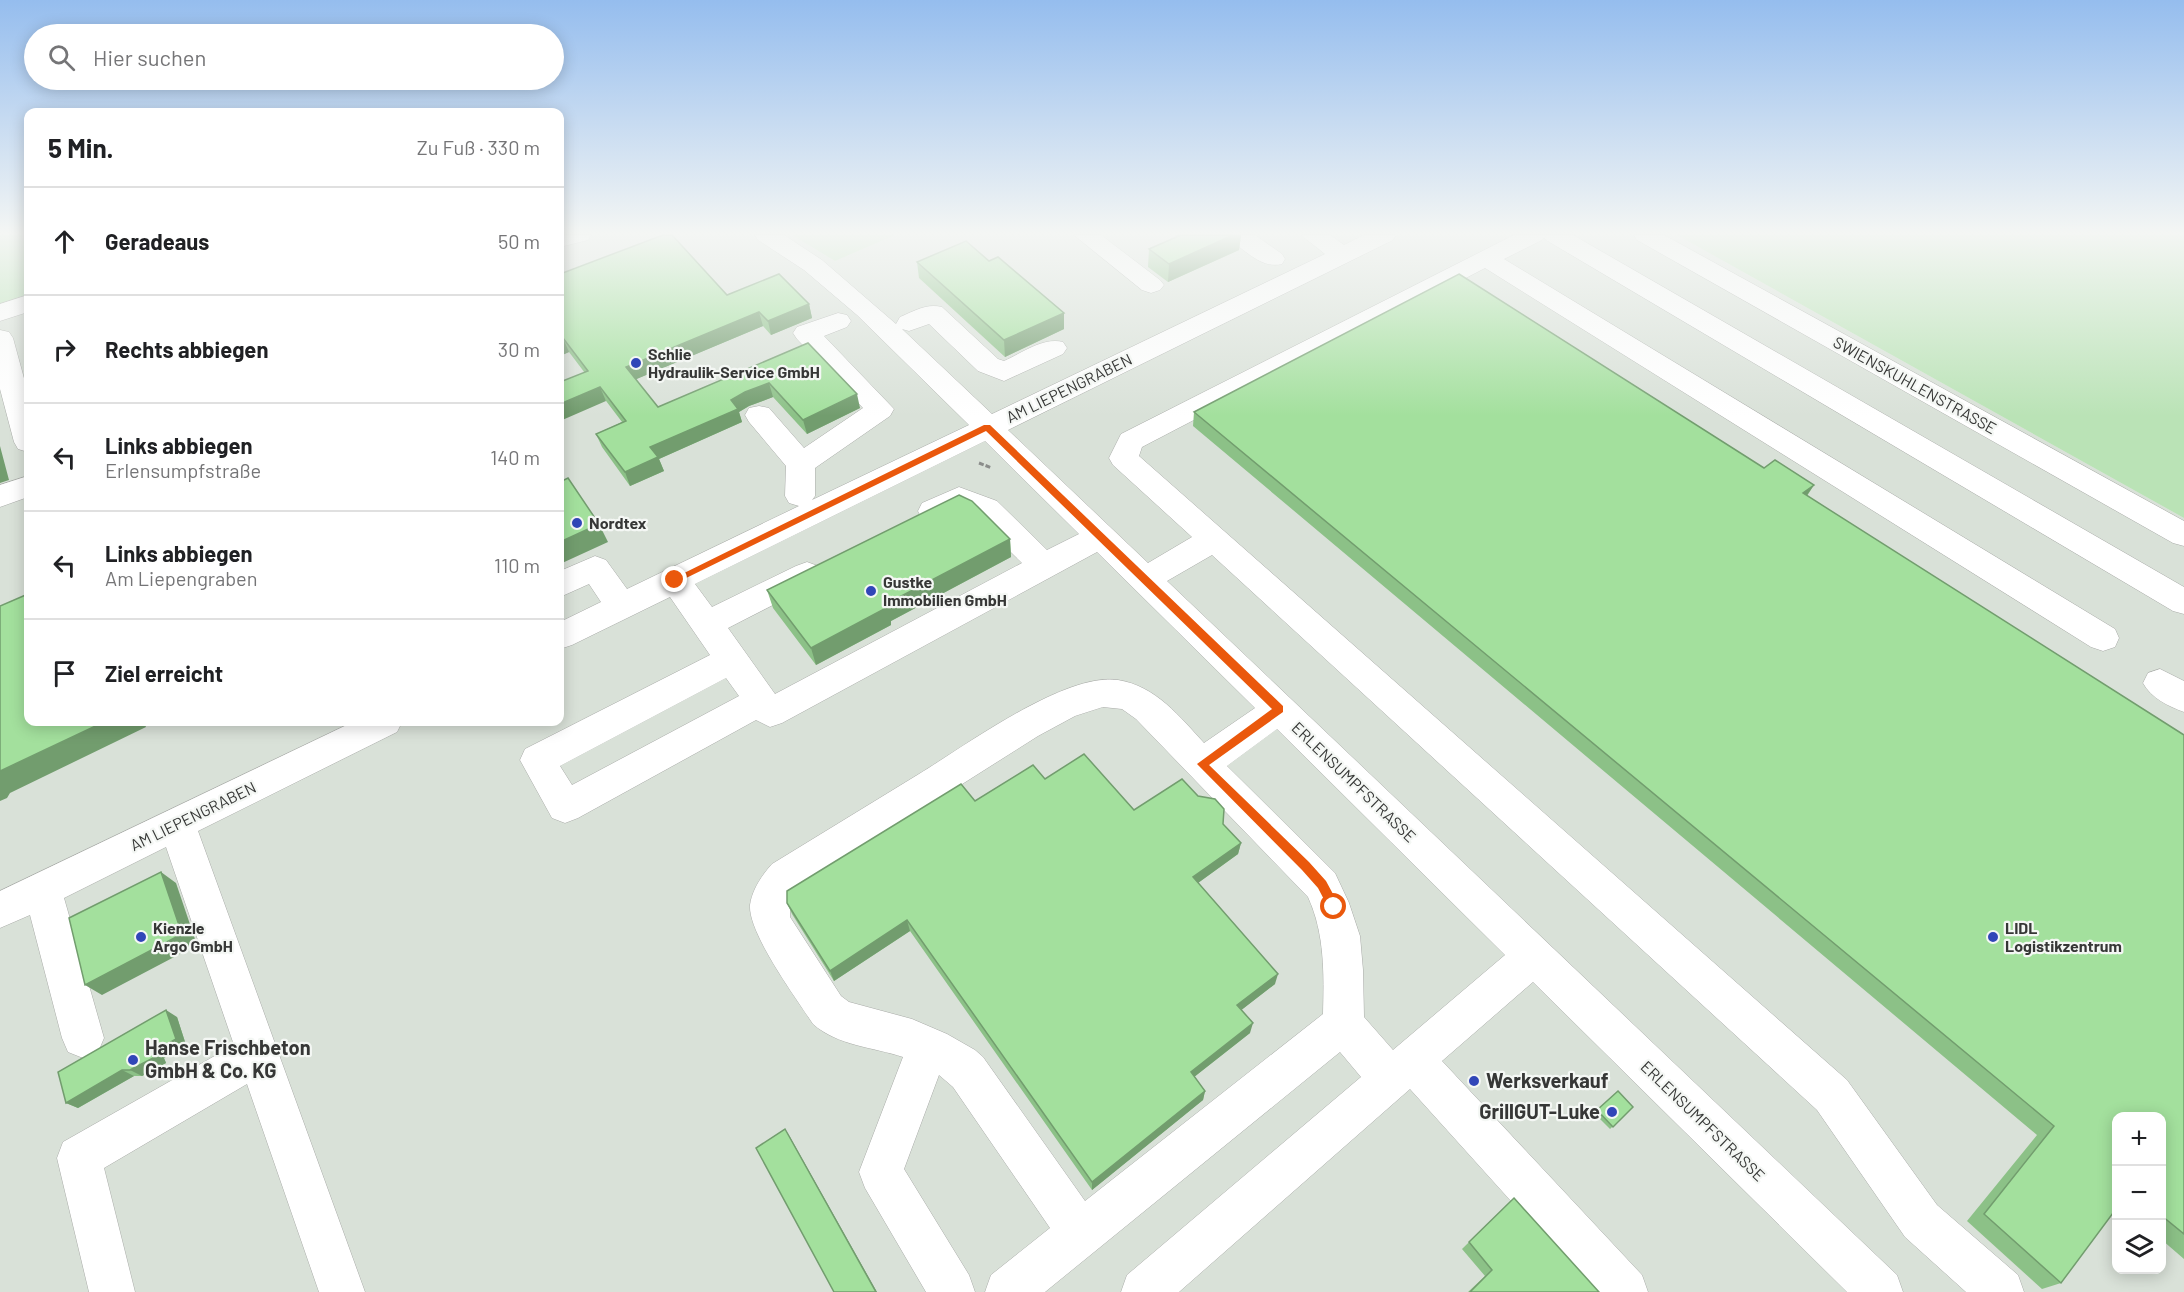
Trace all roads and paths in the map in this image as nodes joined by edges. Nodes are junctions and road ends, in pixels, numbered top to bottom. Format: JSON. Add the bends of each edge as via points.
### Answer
{"nodes":[{"id":1,"x":850,"y":295,"type":"edge"},
{"id":2,"x":1260,"y":295,"type":"edge"},
{"id":3,"x":1414,"y":295,"type":"edge"},
{"id":4,"x":1547,"y":295,"type":"edge"},
{"id":5,"x":1659,"y":295,"type":"edge"},
{"id":6,"x":1755,"y":295,"type":"edge"},
{"id":7,"x":24,"y":304,"type":"edge"},
{"id":8,"x":0,"y":313,"type":"edge"},
{"id":9,"x":838,"y":321,"type":"dead end"},
{"id":10,"x":909,"y":323,"type":"dead end"},
{"id":11,"x":0,"y":338,"type":"edge"},
{"id":12,"x":1054,"y":348,"type":"dead end"},
{"id":13,"x":759,"y":415,"type":"dead end"},
{"id":14,"x":24,"y":427,"type":"edge"},
{"id":15,"x":987,"y":427,"type":"junction"},
{"id":16,"x":801,"y":464,"type":"junction"},
{"id":17,"x":24,"y":487,"type":"edge"},
{"id":18,"x":0,"y":496,"type":"edge"},
{"id":19,"x":800,"y":496,"type":"dead end"},
{"id":20,"x":906,"y":524,"type":"edge"},
{"id":21,"x":2184,"y":535,"type":"edge"},
{"id":22,"x":1100,"y":536,"type":"junction"},
{"id":23,"x":1214,"y":539,"type":"junction"},
{"id":24,"x":833,"y":561,"type":"edge"},
{"id":25,"x":1044,"y":566,"type":"junction"},
{"id":26,"x":1146,"y":579,"type":"junction"},
{"id":27,"x":675,"y":580,"type":"junction"},
{"id":28,"x":564,"y":583,"type":"edge"},
{"id":29,"x":2184,"y":602,"type":"edge"},
{"id":30,"x":621,"y":606,"type":"junction"},
{"id":31,"x":706,"y":624,"type":"junction"},
{"id":32,"x":564,"y":634,"type":"edge"},
{"id":33,"x":2103,"y":638,"type":"dead end"},
{"id":34,"x":732,"y":659,"type":"junction"},
{"id":35,"x":761,"y":700,"type":"junction"},
{"id":36,"x":1279,"y":709,"type":"junction"},
{"id":37,"x":377,"y":726,"type":"edge"},
{"id":38,"x":1202,"y":764,"type":"junction"},
{"id":39,"x":177,"y":824,"type":"junction"},
{"id":40,"x":42,"y":890,"type":"junction"},
{"id":41,"x":0,"y":910,"type":"edge"},
{"id":42,"x":1533,"y":956,"type":"junction"},
{"id":43,"x":1343,"y":1024,"type":"junction"},
{"id":44,"x":83,"y":1038,"type":"dead end"},
{"id":45,"x":928,"y":1047,"type":"junction"},
{"id":46,"x":258,"y":1053,"type":"junction"},
{"id":47,"x":1402,"y":1070,"type":"junction"},
{"id":48,"x":1080,"y":1233,"type":"junction"},
{"id":49,"x":112,"y":1292,"type":"edge"},
{"id":50,"x":342,"y":1292,"type":"edge"},
{"id":51,"x":952,"y":1292,"type":"edge"},
{"id":52,"x":1008,"y":1292,"type":"edge"},
{"id":53,"x":1144,"y":1292,"type":"edge"},
{"id":54,"x":1625,"y":1292,"type":"edge"},
{"id":55,"x":1880,"y":1292,"type":"edge"},
{"id":56,"x":2001,"y":1292,"type":"edge"}],
"edges":[{"from":1,"to":15,"type":"street","name":"ERLENSUMPFSTRASSE"},
{"from":2,"to":15,"type":"street","name":"AM LIEPENGRABEN"},
{"from":3,"to":23,"type":"street","via":[[1131,441],[1123,458]]},
{"from":4,"to":33,"type":"street"},
{"from":5,"to":29,"type":"street"},
{"from":6,"to":21,"type":"street","name":"SWIENSKUHLENSTRASSE"},
{"from":7,"to":8,"type":"street"},
{"from":9,"to":16,"type":"street","via":[[806,333],[880,409]]},
{"from":10,"to":12,"type":"street","via":[[933,313],[988,365],[1004,372]]},
{"from":11,"to":14,"type":"street"},
{"from":13,"to":16,"type":"street"},
{"from":15,"to":22,"type":"street","name":"ERLENSUMPFSTRASSE"},
{"from":15,"to":27,"type":"street","name":"AM LIEPENGRABEN"},
{"from":16,"to":19,"type":"street"},
{"from":17,"to":18,"type":"street"},
{"from":20,"to":25,"type":"street","via":[[959,498],[986,508]]},
{"from":22,"to":25,"type":"street"},
{"from":22,"to":26,"type":"street","name":"ERLENSUMPFSTRASSE"},
{"from":23,"to":26,"type":"street"},
{"from":23,"to":56,"type":"street","via":[[1832,1095],[1922,1221]]},
{"from":24,"to":31,"type":"street"},
{"from":25,"to":35,"type":"street","via":[[770,713]]},
{"from":26,"to":36,"type":"street","name":"ERLENSUMPFSTRASSE"},
{"from":27,"to":30,"type":"street","name":"AM LIEPENGRABEN"},
{"from":27,"to":31,"type":"street"},
{"from":28,"to":30,"type":"street","via":[[594,568]]},
{"from":30,"to":32,"type":"street","name":"AM LIEPENGRABEN"},
{"from":31,"to":34,"type":"street"},
{"from":34,"to":35,"type":"street"},
{"from":34,"to":35,"type":"street","via":[[538,760],[565,807]]},
{"from":36,"to":38,"type":"street"},
{"from":36,"to":42,"type":"street","name":"ERLENSUMPFSTRASSE"},
{"from":37,"to":39,"type":"street","name":"AM LIEPENGRABEN"},
{"from":38,"to":43,"type":"street","via":[[1322,885],[1334,907],[1341,932]]},
{"from":38,"to":45,"type":"street","via":[[1130,697],[1108,693],[1082,698],[1056,708],[785,876],[772,892],[768,908],[772,923],[827,1010],[849,1025],[891,1032]]},
{"from":39,"to":40,"type":"street","name":"AM LIEPENGRABEN"},
{"from":39,"to":46,"type":"street"},
{"from":40,"to":41,"type":"street","name":"AM LIEPENGRABEN"},
{"from":40,"to":44,"type":"street"},
{"from":42,"to":47,"type":"street"},
{"from":42,"to":55,"type":"street","name":"ERLENSUMPFSTRASSE"},
{"from":43,"to":47,"type":"street"},
{"from":43,"to":48,"type":"street"},
{"from":45,"to":48,"type":"street","via":[[968,1072]]},
{"from":45,"to":51,"type":"street","via":[[881,1172]]},
{"from":46,"to":49,"type":"street","via":[[79,1158]]},
{"from":46,"to":50,"type":"street"},
{"from":47,"to":53,"type":"street"},
{"from":47,"to":54,"type":"street"},
{"from":48,"to":52,"type":"street"}]}
